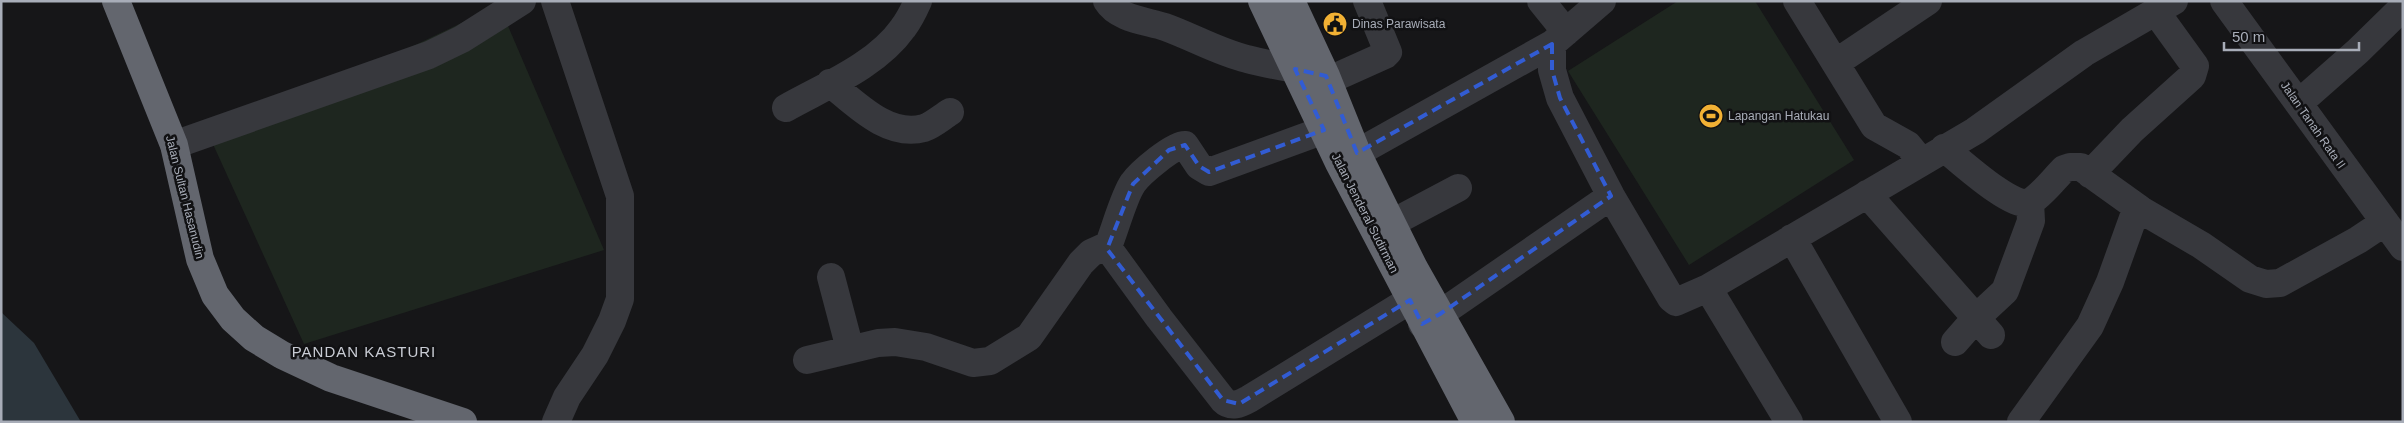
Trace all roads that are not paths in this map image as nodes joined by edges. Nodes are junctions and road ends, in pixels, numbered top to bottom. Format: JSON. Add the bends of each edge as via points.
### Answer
{"nodes":[{"id":1,"x":116,"y":1,"type":"edge"},
{"id":2,"x":522,"y":1,"type":"edge"},
{"id":3,"x":555,"y":1,"type":"edge"},
{"id":4,"x":918,"y":1,"type":"edge"},
{"id":5,"x":1107,"y":1,"type":"edge"},
{"id":6,"x":1262,"y":1,"type":"edge"},
{"id":7,"x":1291,"y":1,"type":"edge"},
{"id":8,"x":1367,"y":1,"type":"edge"},
{"id":9,"x":1541,"y":1,"type":"edge"},
{"id":10,"x":1602,"y":1,"type":"edge"},
{"id":11,"x":1797,"y":1,"type":"edge"},
{"id":12,"x":1928,"y":1,"type":"edge"},
{"id":13,"x":2231,"y":4,"type":"edge"},
{"id":14,"x":2166,"y":7,"type":"edge"},
{"id":15,"x":2403,"y":7,"type":"edge"},
{"id":16,"x":1559,"y":38,"type":"junction"},
{"id":17,"x":1837,"y":62,"type":"junction"},
{"id":18,"x":1313,"y":79,"type":"junction"},
{"id":19,"x":830,"y":84,"type":"junction"},
{"id":20,"x":2299,"y":103,"type":"junction"},
{"id":21,"x":786,"y":108,"type":"dead end"},
{"id":22,"x":950,"y":112,"type":"dead end"},
{"id":23,"x":1324,"y":130,"type":"junction"},
{"id":24,"x":174,"y":146,"type":"junction"},
{"id":25,"x":1357,"y":153,"type":"junction"},
{"id":26,"x":1932,"y":154,"type":"junction"},
{"id":27,"x":2090,"y":174,"type":"junction"},
{"id":28,"x":1458,"y":188,"type":"dead end"},
{"id":29,"x":1867,"y":194,"type":"junction"},
{"id":30,"x":1611,"y":196,"type":"junction"},
{"id":31,"x":2030,"y":202,"type":"junction"},
{"id":32,"x":2137,"y":207,"type":"junction"},
{"id":33,"x":2384,"y":222,"type":"junction"},
{"id":34,"x":1392,"y":223,"type":"junction"},
{"id":35,"x":1792,"y":238,"type":"junction"},
{"id":36,"x":2403,"y":248,"type":"edge"},
{"id":37,"x":1108,"y":249,"type":"junction"},
{"id":38,"x":831,"y":277,"type":"dead end"},
{"id":39,"x":1708,"y":288,"type":"junction"},
{"id":40,"x":1410,"y":300,"type":"junction"},
{"id":41,"x":1431,"y":319,"type":"junction"},
{"id":42,"x":1983,"y":326,"type":"junction"},
{"id":43,"x":1955,"y":342,"type":"dead end"},
{"id":44,"x":850,"y":349,"type":"junction"},
{"id":45,"x":807,"y":360,"type":"dead end"},
{"id":46,"x":463,"y":422,"type":"edge"},
{"id":47,"x":556,"y":422,"type":"edge"},
{"id":48,"x":1476,"y":422,"type":"edge"},
{"id":49,"x":1501,"y":422,"type":"edge"},
{"id":50,"x":1789,"y":422,"type":"edge"},
{"id":51,"x":1898,"y":422,"type":"edge"},
{"id":52,"x":2021,"y":422,"type":"edge"}],
"edges":[{"from":1,"to":24,"type":"highway","name":"Jalan Sultan Hasanudin"},
{"from":2,"to":24,"type":"street","via":[[462,39],[429,55]]},
{"from":3,"to":47,"type":"street","via":[[620,196],[620,299],[595,355],[567,397]]},
{"from":4,"to":19,"type":"street","via":[[903,29],[884,48],[865,64]]},
{"from":5,"to":18,"type":"street","via":[[1122,14],[1218,50]]},
{"from":6,"to":18,"type":"highway","name":"Jalan Jenderal Sudirman"},
{"from":7,"to":18,"type":"highway","name":"Jalan Jenderal Sudirman"},
{"from":8,"to":18,"type":"street","via":[[1388,52],[1386,55]]},
{"from":9,"to":16,"type":"street"},
{"from":10,"to":16,"type":"street"},
{"from":11,"to":17,"type":"street"},
{"from":12,"to":17,"type":"street"},
{"from":13,"to":20,"type":"street","name":"Jalan Tanah Rata II"},
{"from":14,"to":26,"type":"street","via":[[2084,53],[1975,131]]},
{"from":14,"to":27,"type":"street","via":[[2195,66],[2192,76],[2132,130]]},
{"from":15,"to":20,"type":"street"},
{"from":16,"to":25,"type":"street"},
{"from":16,"to":30,"type":"street","via":[[1552,70],[1560,98]]},
{"from":17,"to":26,"type":"street","via":[[1874,126]]},
{"from":18,"to":23,"type":"highway","name":"Jalan Jenderal Sudirman"},
{"from":18,"to":25,"type":"highway","name":"Jalan Jenderal Sudirman"},
{"from":19,"to":21,"type":"street"},
{"from":19,"to":22,"type":"street","via":[[886,124],[906,130],[925,127]]},
{"from":20,"to":33,"type":"street","name":"Jalan Tanah Rata II"},
{"from":23,"to":37,"type":"street","via":[[1209,172],[1199,166],[1185,146],[1170,150],[1133,184]]},
{"from":23,"to":40,"type":"highway","name":"Jalan Jenderal Sudirman"},
{"from":24,"to":46,"type":"highway","name":"Jalan Sultan Hasanudin","via":[[200,259],[215,295],[233,319],[254,338],[282,355],[331,378]]},
{"from":25,"to":34,"type":"highway","name":"Jalan Jenderal Sudirman"},
{"from":26,"to":29,"type":"street"},
{"from":26,"to":31,"type":"street","via":[[2006,197],[2021,203]]},
{"from":27,"to":31,"type":"street","via":[[2081,167],[2064,169]]},
{"from":27,"to":32,"type":"street"},
{"from":28,"to":34,"type":"street"},
{"from":29,"to":35,"type":"street"},
{"from":29,"to":42,"type":"street"},
{"from":30,"to":39,"type":"street","via":[[1674,300],[1679,301]]},
{"from":30,"to":41,"type":"street"},
{"from":31,"to":42,"type":"street","via":[[2031,221],[2012,276]]},
{"from":32,"to":33,"type":"street","via":[[2201,245],[2250,280],[2266,284],[2280,283]]},
{"from":32,"to":52,"type":"street","via":[[2090,326]]},
{"from":33,"to":36,"type":"street","name":"Jalan Tanah Rata II"},
{"from":34,"to":41,"type":"highway","name":"Jalan Jenderal Sudirman"},
{"from":35,"to":39,"type":"street"},
{"from":35,"to":51,"type":"street"},
{"from":37,"to":40,"type":"street","via":[[1230,405],[1249,399]]},
{"from":37,"to":44,"type":"street","via":[[1097,250],[1081,263],[1030,337],[990,361],[973,363],[926,347],[895,342]]},
{"from":38,"to":44,"type":"street"},
{"from":39,"to":50,"type":"street"},
{"from":40,"to":41,"type":"highway","name":"Jalan Jenderal Sudirman"},
{"from":41,"to":48,"type":"highway","name":"Jalan Jenderal Sudirman"},
{"from":41,"to":49,"type":"highway","name":"Jalan Jenderal Sudirman"},
{"from":42,"to":43,"type":"street"},
{"from":44,"to":45,"type":"street"}]}
